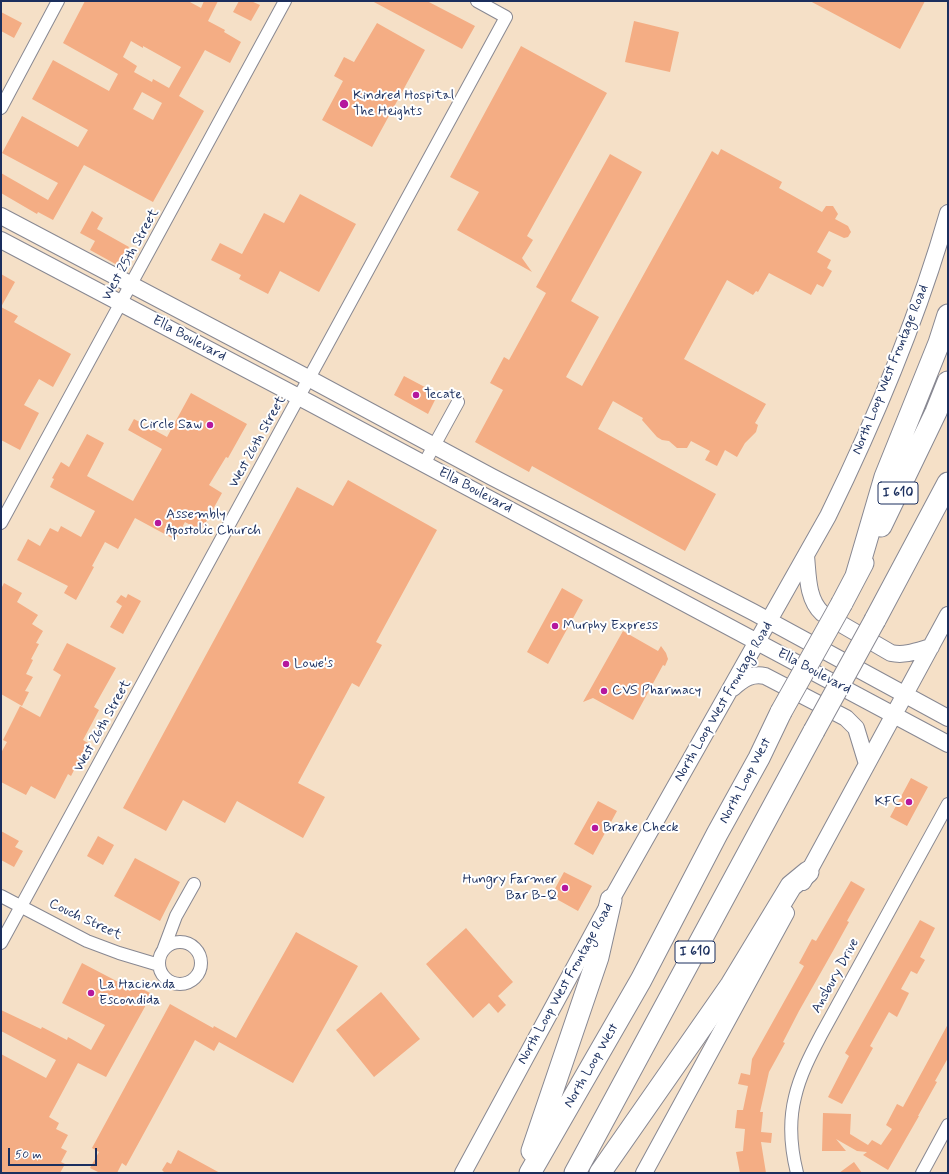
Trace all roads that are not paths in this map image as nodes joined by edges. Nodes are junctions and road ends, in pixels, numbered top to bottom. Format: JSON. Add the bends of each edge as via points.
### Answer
{"nodes":[{"id":1,"x":58,"y":1,"type":"edge"},
{"id":2,"x":285,"y":1,"type":"edge"},
{"id":3,"x":477,"y":1,"type":"edge"},
{"id":4,"x":1,"y":108,"type":"edge"},
{"id":5,"x":948,"y":213,"type":"edge"},
{"id":6,"x":1,"y":216,"type":"edge"},
{"id":7,"x":1,"y":240,"type":"edge"},
{"id":8,"x":131,"y":286,"type":"junction"},
{"id":9,"x":121,"y":304,"type":"junction"},
{"id":10,"x":948,"y":315,"type":"edge"},
{"id":11,"x":310,"y":379,"type":"junction"},
{"id":12,"x":948,"y":382,"type":"edge"},
{"id":13,"x":300,"y":397,"type":"junction"},
{"id":14,"x":458,"y":402,"type":"dead end"},
{"id":15,"x":434,"y":446,"type":"junction"},
{"id":16,"x":424,"y":464,"type":"junction"},
{"id":17,"x":948,"y":483,"type":"edge"},
{"id":18,"x":1,"y":523,"type":"edge"},
{"id":19,"x":806,"y":556,"type":"junction"},
{"id":20,"x":856,"y":576,"type":"junction"},
{"id":21,"x":948,"y":615,"type":"edge"},
{"id":22,"x":770,"y":621,"type":"junction"},
{"id":23,"x":757,"y":643,"type":"junction"},
{"id":24,"x":931,"y":647,"type":"junction"},
{"id":25,"x":731,"y":689,"type":"junction"},
{"id":26,"x":905,"y":694,"type":"junction"},
{"id":27,"x":894,"y":715,"type":"junction"},
{"id":28,"x":948,"y":718,"type":"edge"},
{"id":29,"x":948,"y":744,"type":"edge"},
{"id":30,"x":867,"y":764,"type":"junction"},
{"id":31,"x":948,"y":804,"type":"edge"},
{"id":32,"x":808,"y":872,"type":"junction"},
{"id":33,"x":194,"y":884,"type":"dead end"},
{"id":34,"x":1,"y":896,"type":"edge"},
{"id":35,"x":611,"y":900,"type":"junction"},
{"id":36,"x":21,"y":906,"type":"junction"},
{"id":37,"x":1,"y":943,"type":"edge"},
{"id":38,"x":164,"y":948,"type":"junction"},
{"id":39,"x":159,"y":965,"type":"junction"},
{"id":40,"x":948,"y":1125,"type":"edge"},
{"id":41,"x":463,"y":1173,"type":"edge"},
{"id":42,"x":525,"y":1173,"type":"edge"},
{"id":43,"x":530,"y":1173,"type":"edge"},
{"id":44,"x":575,"y":1173,"type":"edge"},
{"id":45,"x":600,"y":1173,"type":"edge"},
{"id":46,"x":644,"y":1173,"type":"edge"},
{"id":47,"x":797,"y":1173,"type":"edge"},
{"id":48,"x":922,"y":1173,"type":"edge"}],
"edges":[{"from":1,"to":4,"type":"street"},
{"from":2,"to":8,"type":"street","name":"West 25th Street"},
{"from":3,"to":11,"type":"street","name":"West 26th Street","via":[[506,17]]},
{"from":5,"to":19,"type":"main road","name":"North Loop West Frontage Road","via":[[936,255],[890,381],[852,468]]},
{"from":6,"to":8,"type":"main road","name":"Ella Boulevard"},
{"from":7,"to":9,"type":"main road","name":"Ella Boulevard"},
{"from":8,"to":9,"type":"street","name":"West 25th Street"},
{"from":8,"to":11,"type":"main road","name":"Ella Boulevard"},
{"from":9,"to":13,"type":"main road","name":"Ella Boulevard"},
{"from":9,"to":18,"type":"street","name":"West 25th Street"},
{"from":10,"to":20,"type":"highway","via":[[885,477]]},
{"from":11,"to":13,"type":"street","name":"West 26th Street"},
{"from":11,"to":15,"type":"main road","name":"Ella Boulevard"},
{"from":12,"to":20,"type":"highway","name":"North Loop West","number":"I 610","via":[[900,489]]},
{"from":13,"to":16,"type":"main road","name":"Ella Boulevard"},
{"from":13,"to":36,"type":"street","name":"West 26th Street"},
{"from":14,"to":15,"type":"street"},
{"from":15,"to":16,"type":"street"},
{"from":15,"to":22,"type":"main road","name":"Ella Boulevard"},
{"from":16,"to":23,"type":"main road","name":"Ella Boulevard"},
{"from":17,"to":44,"type":"highway","number":"I 610","bridge":true},
{"from":19,"to":22,"type":"main road","name":"North Loop West Frontage Road"},
{"from":19,"to":24,"type":"main road","via":[[811,596],[822,613],[897,655]]},
{"from":20,"to":43,"type":"highway","name":"North Loop West","number":"I 610","bridge":true,"via":[[781,712],[641,980]]},
{"from":21,"to":24,"type":"main road"},
{"from":22,"to":23,"type":"main road","name":"North Loop West Frontage Road"},
{"from":22,"to":26,"type":"main road","name":"Ella Boulevard"},
{"from":23,"to":25,"type":"main road","name":"North Loop West Frontage Road"},
{"from":23,"to":27,"type":"main road","name":"Ella Boulevard"},
{"from":24,"to":26,"type":"main road"},
{"from":25,"to":30,"type":"main road","via":[[746,678],[755,675],[765,676],[841,715],[856,728]]},
{"from":25,"to":35,"type":"main road","name":"North Loop West Frontage Road"},
{"from":26,"to":27,"type":"main road"},
{"from":26,"to":28,"type":"main road","name":"Ella Boulevard"},
{"from":27,"to":29,"type":"main road","name":"Ella Boulevard"},
{"from":27,"to":30,"type":"main road"},
{"from":30,"to":32,"type":"main road"},
{"from":31,"to":47,"type":"street","name":"Ansbury Drive","via":[[808,1061],[795,1097],[792,1117],[793,1155]]},
{"from":32,"to":45,"type":"highway","via":[[791,886],[731,985]]},
{"from":32,"to":46,"type":"main road"},
{"from":33,"to":38,"type":"street","via":[[176,916]]},
{"from":34,"to":36,"type":"street","name":"Couch Street"},
{"from":35,"to":41,"type":"main road","name":"North Loop West Frontage Road"},
{"from":35,"to":42,"type":"highway","via":[[598,957]]},
{"from":36,"to":37,"type":"street","name":"West 26th Street"},
{"from":36,"to":39,"type":"street","name":"Couch Street","via":[[87,941]]},
{"from":38,"to":39,"type":"street"},
{"from":38,"to":39,"type":"street","via":[[180,941],[189,944],[196,949],[200,967],[197,975],[182,984],[172,983],[166,979]]},
{"from":40,"to":48,"type":"street"}]}
